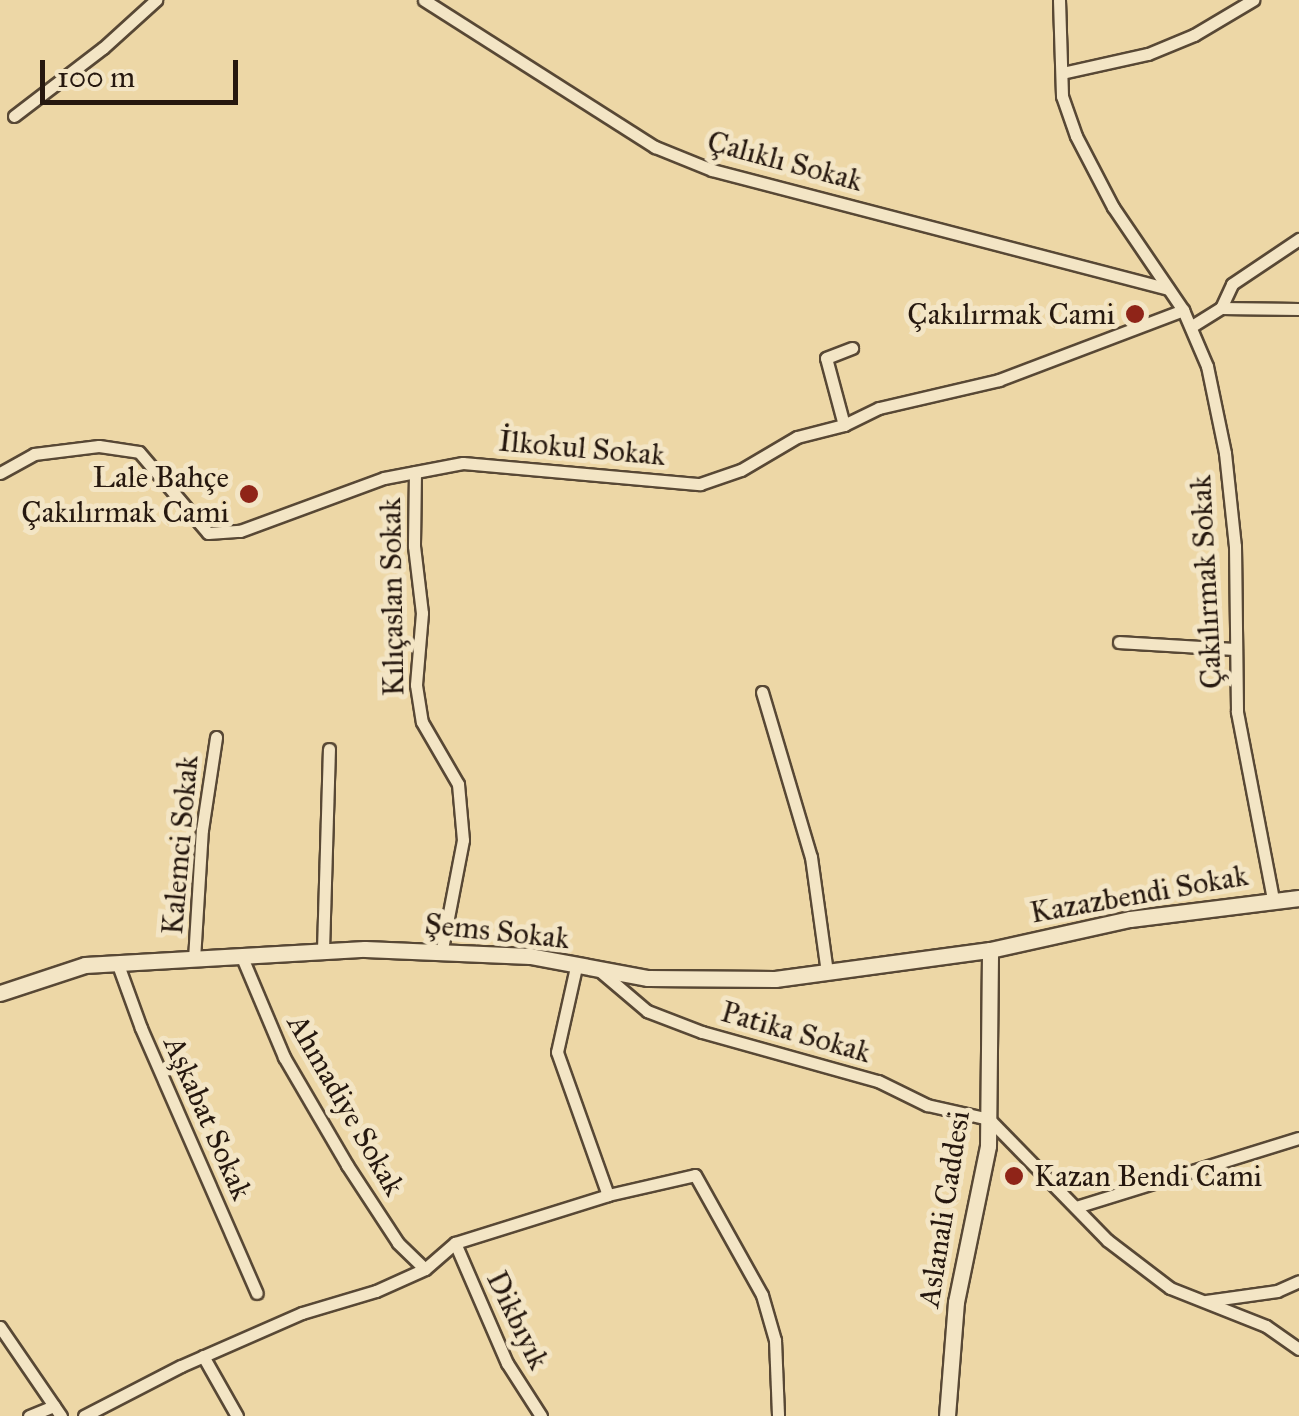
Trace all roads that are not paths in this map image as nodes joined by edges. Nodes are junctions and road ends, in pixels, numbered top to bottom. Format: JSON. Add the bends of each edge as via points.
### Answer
{"nodes":[{"id":1,"x":156,"y":0,"type":"edge"},
{"id":2,"x":424,"y":0,"type":"edge"},
{"id":3,"x":1059,"y":0,"type":"edge"},
{"id":4,"x":1253,"y":0,"type":"edge"},
{"id":5,"x":1062,"y":72,"type":"junction"},
{"id":6,"x":14,"y":116,"type":"dead end"},
{"id":7,"x":1299,"y":239,"type":"edge"},
{"id":8,"x":1168,"y":289,"type":"junction"},
{"id":9,"x":1221,"y":308,"type":"junction"},
{"id":10,"x":1299,"y":309,"type":"edge"},
{"id":11,"x":1183,"y":310,"type":"junction"},
{"id":12,"x":1192,"y":326,"type":"junction"},
{"id":13,"x":852,"y":348,"type":"dead end"},
{"id":14,"x":844,"y":425,"type":"junction"},
{"id":15,"x":415,"y":472,"type":"junction"},
{"id":16,"x":0,"y":473,"type":"edge"},
{"id":17,"x":1119,"y":642,"type":"dead end"},
{"id":18,"x":1233,"y":649,"type":"junction"},
{"id":19,"x":762,"y":692,"type":"dead end"},
{"id":20,"x":216,"y":737,"type":"dead end"},
{"id":21,"x":329,"y":749,"type":"dead end"},
{"id":22,"x":1299,"y":898,"type":"edge"},
{"id":23,"x":1273,"y":899,"type":"junction"},
{"id":24,"x":442,"y":949,"type":"junction"},
{"id":25,"x":323,"y":950,"type":"junction"},
{"id":26,"x":990,"y":950,"type":"junction"},
{"id":27,"x":241,"y":955,"type":"junction"},
{"id":28,"x":194,"y":959,"type":"junction"},
{"id":29,"x":117,"y":962,"type":"junction"},
{"id":30,"x":576,"y":966,"type":"junction"},
{"id":31,"x":600,"y":970,"type":"junction"},
{"id":32,"x":828,"y":973,"type":"junction"},
{"id":33,"x":0,"y":992,"type":"edge"},
{"id":34,"x":990,"y":1119,"type":"junction"},
{"id":35,"x":1299,"y":1138,"type":"edge"},
{"id":36,"x":608,"y":1195,"type":"junction"},
{"id":37,"x":1076,"y":1207,"type":"junction"},
{"id":38,"x":455,"y":1244,"type":"junction"},
{"id":39,"x":425,"y":1269,"type":"junction"},
{"id":40,"x":1299,"y":1280,"type":"edge"},
{"id":41,"x":257,"y":1293,"type":"dead end"},
{"id":42,"x":1204,"y":1301,"type":"junction"},
{"id":43,"x":0,"y":1327,"type":"edge"},
{"id":44,"x":1299,"y":1348,"type":"edge"},
{"id":45,"x":203,"y":1356,"type":"junction"},
{"id":46,"x":58,"y":1411,"type":"edge"},
{"id":47,"x":28,"y":1416,"type":"edge"},
{"id":48,"x":84,"y":1416,"type":"edge"},
{"id":49,"x":236,"y":1416,"type":"edge"},
{"id":50,"x":542,"y":1416,"type":"edge"},
{"id":51,"x":778,"y":1416,"type":"edge"},
{"id":52,"x":948,"y":1416,"type":"edge"}],
"edges":[{"from":1,"to":6,"type":"street"},
{"from":2,"to":8,"type":"street","name":"Çalıklı Sokak","via":[[655,147],[712,170]]},
{"from":3,"to":5,"type":"street","name":"Çakılırmak Sokak"},
{"from":4,"to":5,"type":"street","via":[[1148,54]]},
{"from":5,"to":8,"type":"street","name":"Çakılırmak Sokak","via":[[1062,96],[1076,136]]},
{"from":7,"to":9,"type":"street","via":[[1232,284]]},
{"from":8,"to":11,"type":"street","name":"Çakılırmak Sokak"},
{"from":9,"to":10,"type":"street"},
{"from":9,"to":12,"type":"street"},
{"from":11,"to":12,"type":"street","name":"Çakılırmak Sokak"},
{"from":11,"to":14,"type":"street","name":"İlkokul Sokak","via":[[999,380],[878,408]]},
{"from":12,"to":18,"type":"street","name":"Çakılırmak Sokak","via":[[1208,366],[1225,452],[1235,546]]},
{"from":13,"to":14,"type":"street","via":[[826,358]]},
{"from":14,"to":15,"type":"street","name":"İlkokul Sokak","via":[[797,437],[741,470],[700,484],[463,463]]},
{"from":15,"to":16,"type":"street","name":"İlkokul Sokak","via":[[240,531],[208,534],[139,452],[100,446],[34,454]]},
{"from":15,"to":24,"type":"street","name":"Kılıçaslan Sokak","via":[[422,613],[416,685],[422,722],[458,784],[463,840]]},
{"from":17,"to":18,"type":"street"},
{"from":18,"to":23,"type":"street","name":"Çakılırmak Sokak","via":[[1237,712]]},
{"from":19,"to":32,"type":"street","via":[[811,857]]},
{"from":20,"to":28,"type":"street","name":"Kalemci Sokak"},
{"from":21,"to":25,"type":"street"},
{"from":22,"to":23,"type":"street","name":"Kazazbendi Sokak"},
{"from":23,"to":26,"type":"street","name":"Kazazbendi Sokak","via":[[1130,919]]},
{"from":24,"to":25,"type":"street","name":"Şems Sokak"},
{"from":24,"to":30,"type":"street","name":"Şems Sokak"},
{"from":25,"to":27,"type":"street","name":"Şems Sokak"},
{"from":26,"to":32,"type":"street","name":"Şems Sokak"},
{"from":26,"to":34,"type":"street","name":"Aslanali Caddesi"},
{"from":27,"to":28,"type":"street","name":"Şems Sokak"},
{"from":27,"to":39,"type":"street","name":"Ahmadiye Sokak","via":[[284,1057],[347,1165],[398,1243]]},
{"from":28,"to":29,"type":"street","name":"Şems Sokak"},
{"from":29,"to":33,"type":"street","name":"Şems Sokak","via":[[84,965]]},
{"from":29,"to":41,"type":"street","name":"Aşkabat Sokak"},
{"from":30,"to":31,"type":"street","name":"Şems Sokak"},
{"from":30,"to":36,"type":"street","via":[[558,1052]]},
{"from":31,"to":32,"type":"street","name":"Şems Sokak","via":[[732,980]]},
{"from":31,"to":34,"type":"street","name":"Patika Sokak","via":[[647,1011],[878,1082],[927,1106]]},
{"from":34,"to":37,"type":"street"},
{"from":34,"to":52,"type":"street","name":"Aslanali Caddesi","via":[[956,1302]]},
{"from":35,"to":37,"type":"street"},
{"from":36,"to":38,"type":"street"},
{"from":36,"to":51,"type":"street","via":[[695,1174],[762,1295],[775,1340]]},
{"from":37,"to":42,"type":"street","via":[[1170,1288]]},
{"from":38,"to":39,"type":"street"},
{"from":38,"to":50,"type":"street","name":"Dikbıyık","via":[[507,1364]]},
{"from":39,"to":45,"type":"street"},
{"from":40,"to":42,"type":"street","via":[[1277,1291]]},
{"from":42,"to":44,"type":"street","via":[[1266,1326]]},
{"from":43,"to":46,"type":"street"},
{"from":45,"to":48,"type":"street"},
{"from":45,"to":49,"type":"street"},
{"from":46,"to":47,"type":"street"}]}
